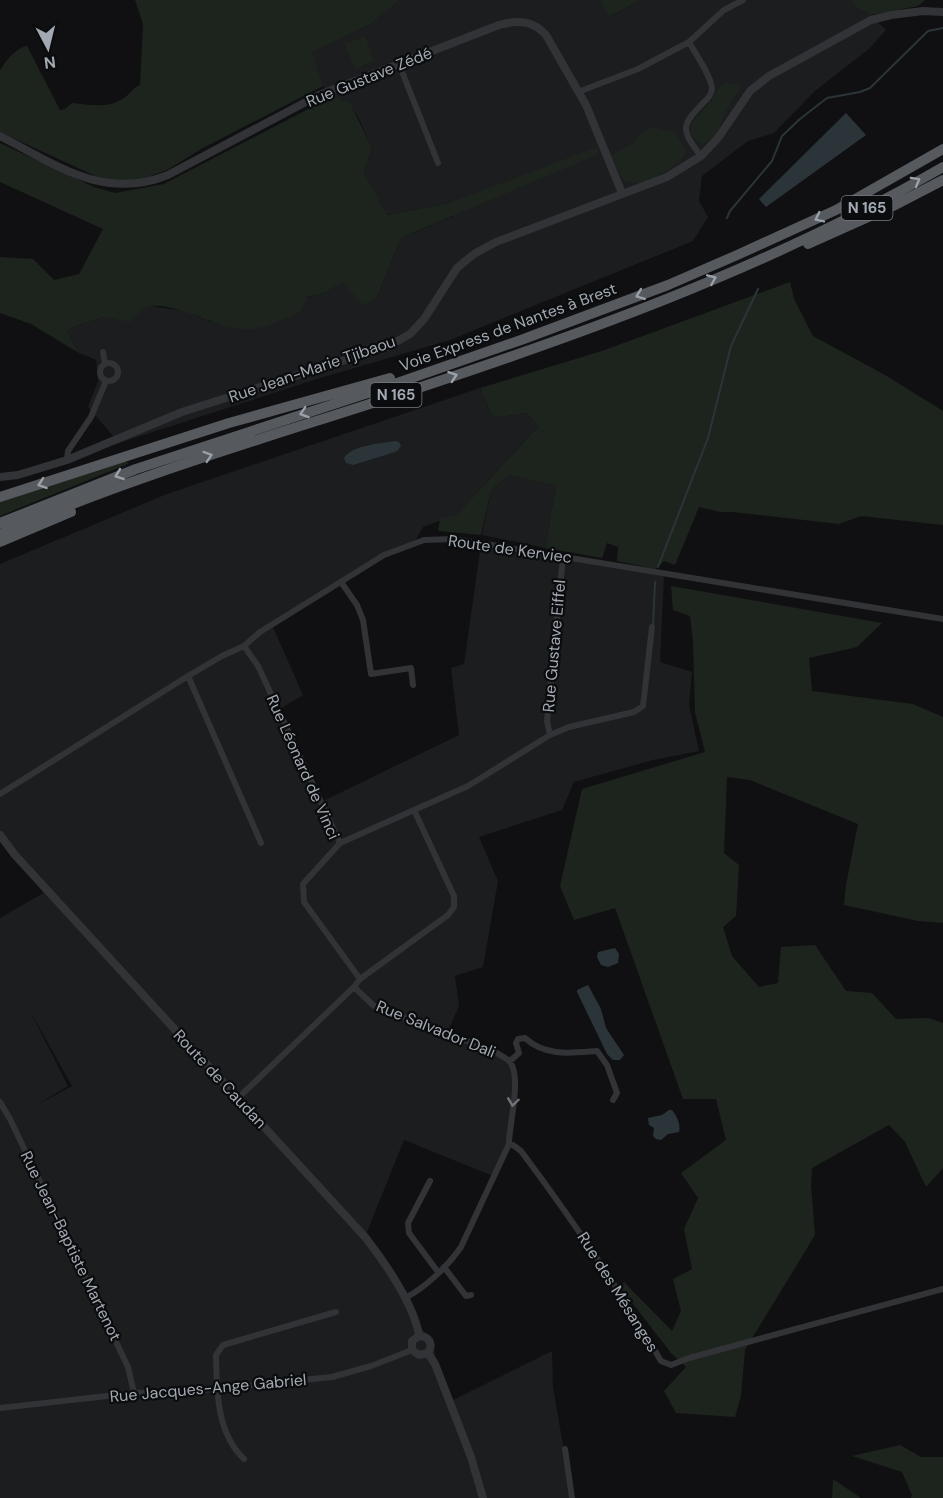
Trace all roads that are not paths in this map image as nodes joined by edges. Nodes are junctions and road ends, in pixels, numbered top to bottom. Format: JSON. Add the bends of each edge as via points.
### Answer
{"nodes":[{"id":1,"x":743,"y":0,"type":"edge"},
{"id":2,"x":943,"y":12,"type":"edge"},
{"id":3,"x":689,"y":42,"type":"junction"},
{"id":4,"x":399,"y":64,"type":"junction"},
{"id":5,"x":578,"y":92,"type":"junction"},
{"id":6,"x":0,"y":136,"type":"edge"},
{"id":7,"x":943,"y":149,"type":"edge"},
{"id":8,"x":701,"y":156,"type":"junction"},
{"id":9,"x":438,"y":163,"type":"dead end"},
{"id":10,"x":943,"y":167,"type":"edge"},
{"id":11,"x":943,"y":180,"type":"edge"},
{"id":12,"x":622,"y":193,"type":"junction"},
{"id":13,"x":789,"y":246,"type":"junction"},
{"id":14,"x":103,"y":352,"type":"dead end"},
{"id":15,"x":459,"y":361,"type":"junction"},
{"id":16,"x":105,"y":364,"type":"junction"},
{"id":17,"x":106,"y":381,"type":"junction"},
{"id":18,"x":67,"y":460,"type":"junction"},
{"id":19,"x":152,"y":475,"type":"junction"},
{"id":20,"x":0,"y":477,"type":"edge"},
{"id":21,"x":0,"y":498,"type":"edge"},
{"id":22,"x":0,"y":523,"type":"edge"},
{"id":23,"x":0,"y":534,"type":"edge"},
{"id":24,"x":0,"y":543,"type":"edge"},
{"id":25,"x":563,"y":557,"type":"junction"},
{"id":26,"x":341,"y":582,"type":"junction"},
{"id":27,"x":943,"y":619,"type":"edge"},
{"id":28,"x":652,"y":627,"type":"dead end"},
{"id":29,"x":244,"y":646,"type":"junction"},
{"id":30,"x":188,"y":676,"type":"junction"},
{"id":31,"x":413,"y":686,"type":"dead end"},
{"id":32,"x":550,"y":735,"type":"junction"},
{"id":33,"x":0,"y":794,"type":"edge"},
{"id":34,"x":414,"y":810,"type":"junction"},
{"id":35,"x":0,"y":835,"type":"edge"},
{"id":36,"x":261,"y":843,"type":"dead end"},
{"id":37,"x":340,"y":843,"type":"junction"},
{"id":38,"x":360,"y":979,"type":"junction"},
{"id":39,"x":354,"y":987,"type":"junction"},
{"id":40,"x":510,"y":1061,"type":"junction"},
{"id":41,"x":237,"y":1099,"type":"junction"},
{"id":42,"x":613,"y":1100,"type":"dead end"},
{"id":43,"x":0,"y":1102,"type":"edge"},
{"id":44,"x":509,"y":1144,"type":"junction"},
{"id":45,"x":430,"y":1181,"type":"dead end"},
{"id":46,"x":444,"y":1267,"type":"junction"},
{"id":47,"x":438,"y":1272,"type":"junction"},
{"id":48,"x":943,"y":1289,"type":"edge"},
{"id":49,"x":471,"y":1295,"type":"dead end"},
{"id":50,"x":405,"y":1298,"type":"junction"},
{"id":51,"x":336,"y":1312,"type":"dead end"},
{"id":52,"x":419,"y":1336,"type":"junction"},
{"id":53,"x":412,"y":1350,"type":"junction"},
{"id":54,"x":428,"y":1353,"type":"junction"},
{"id":55,"x":217,"y":1388,"type":"junction"},
{"id":56,"x":134,"y":1394,"type":"junction"},
{"id":57,"x":0,"y":1408,"type":"edge"},
{"id":58,"x":565,"y":1449,"type":"dead end"},
{"id":59,"x":244,"y":1459,"type":"dead end"},
{"id":60,"x":483,"y":1498,"type":"edge"},
{"id":61,"x":572,"y":1498,"type":"edge"}],
"edges":[{"from":1,"to":3,"type":"street","via":[[724,10]]},
{"from":2,"to":8,"type":"street","name":"Rue Jean-Marie Tjibaou","via":[[923,11],[871,20],[769,76],[750,90]]},
{"from":3,"to":5,"type":"street","via":[[638,69]]},
{"from":3,"to":8,"type":"street","via":[[712,90],[685,128]]},
{"from":4,"to":5,"type":"street","name":"Rue Gustave Zédé","via":[[517,21],[541,29]]},
{"from":4,"to":6,"type":"street","name":"Rue Gustave Zédé","via":[[319,95],[168,175],[136,185],[110,185],[83,178]]},
{"from":4,"to":9,"type":"street"},
{"from":5,"to":12,"type":"street","name":"Rue Gustave Zédé"},
{"from":7,"to":15,"type":"highway","name":"Voie Express de Nantes à Brest","number":"N 165","one_way":true,"via":[[836,210],[735,256],[601,311]]},
{"from":8,"to":12,"type":"street","name":"Rue Jean-Marie Tjibaou","via":[[667,177]]},
{"from":13,"to":10,"type":"highway","name":"Voie Express de Nantes à Brest","number":"N 165","one_way":true},
{"from":11,"to":13,"type":"highway","via":[[810,244]]},
{"from":12,"to":18,"type":"street","name":"Rue Jean-Marie Tjibaou","via":[[474,254],[457,268],[424,319],[410,334],[389,346],[182,412]]},
{"from":19,"to":13,"type":"highway","name":"Voie Express de Nantes à Brest","number":"N 165","one_way":true,"via":[[529,350]]},
{"from":14,"to":16,"type":"street"},
{"from":15,"to":21,"type":"highway","one_way":true,"via":[[440,363],[229,423]]},
{"from":15,"to":22,"type":"highway","name":"Voie Express de Nantes à Brest","number":"N 165","one_way":true,"via":[[136,469]]},
{"from":16,"to":17,"type":"street","via":[[100,374]]},
{"from":16,"to":17,"type":"street","via":[[114,364],[118,372],[114,379]]},
{"from":17,"to":18,"type":"street","via":[[91,417],[68,451]]},
{"from":18,"to":20,"type":"street","name":"Rue Jean-Marie Tjibaou"},
{"from":19,"to":23,"type":"highway","name":"Voie Express de Nantes à Brest","number":"N 165"},
{"from":19,"to":24,"type":"highway","number":"N 165","via":[[137,486]]},
{"from":25,"to":26,"type":"street","name":"Route de Kerviec","via":[[454,539],[424,540],[384,555]]},
{"from":25,"to":27,"type":"street","name":"Route de Kerviec"},
{"from":25,"to":32,"type":"street","name":"Rue Gustave Eiffel","via":[[547,721]]},
{"from":26,"to":29,"type":"street","name":"Route de Kerviec"},
{"from":26,"to":31,"type":"street","via":[[363,620],[372,674],[411,668]]},
{"from":28,"to":32,"type":"street","via":[[643,706],[634,712]]},
{"from":29,"to":30,"type":"street","name":"Route de Kerviec"},
{"from":29,"to":37,"type":"street","name":"Rue Léonard de Vinci","via":[[258,666]]},
{"from":30,"to":33,"type":"street","name":"Route de Kerviec"},
{"from":30,"to":36,"type":"street"},
{"from":32,"to":34,"type":"street","via":[[468,786]]},
{"from":34,"to":37,"type":"street"},
{"from":34,"to":38,"type":"street","via":[[454,896],[454,907]]},
{"from":35,"to":41,"type":"street","name":"Route de Caudan"},
{"from":37,"to":38,"type":"street","name":"Rue Léonard de Vinci","via":[[303,884],[304,902]]},
{"from":38,"to":39,"type":"street"},
{"from":39,"to":40,"type":"street","name":"Rue Salvador Dali","via":[[374,1006],[494,1051]]},
{"from":39,"to":41,"type":"street"},
{"from":40,"to":42,"type":"street","via":[[519,1053],[518,1039],[525,1038],[560,1054],[597,1051],[607,1065],[617,1093]]},
{"from":40,"to":44,"type":"street","name":"Rue Salvador Dali","one_way":true,"via":[[515,1084]]},
{"from":41,"to":50,"type":"street","name":"Route de Caudan","via":[[365,1237]]},
{"from":43,"to":56,"type":"street","name":"Rue Jean-Baptiste Martenot","via":[[128,1367]]},
{"from":44,"to":46,"type":"street","via":[[461,1247]]},
{"from":44,"to":48,"type":"street","name":"Rue des Mésanges","via":[[521,1151],[557,1199],[623,1294],[661,1361],[671,1365]]},
{"from":45,"to":47,"type":"street","via":[[408,1224],[409,1233]]},
{"from":46,"to":47,"type":"street"},
{"from":46,"to":49,"type":"street","via":[[466,1296]]},
{"from":47,"to":50,"type":"street"},
{"from":50,"to":52,"type":"street","name":"Route de Caudan"},
{"from":51,"to":55,"type":"street","via":[[224,1346],[216,1355]]},
{"from":52,"to":53,"type":"street","via":[[412,1341]]},
{"from":52,"to":54,"type":"street","name":"Route de Caudan","via":[[430,1341]]},
{"from":53,"to":54,"type":"street","via":[[419,1355]]},
{"from":53,"to":55,"type":"street","name":"Rue Jacques-Ange Gabriel","via":[[332,1377]]},
{"from":54,"to":60,"type":"street","name":"Route de Caudan"},
{"from":55,"to":56,"type":"street","name":"Rue Jacques-Ange Gabriel"},
{"from":55,"to":59,"type":"street","via":[[218,1410],[236,1451]]},
{"from":56,"to":57,"type":"street","name":"Rue Jacques-Ange Gabriel"},
{"from":58,"to":61,"type":"street"}]}
